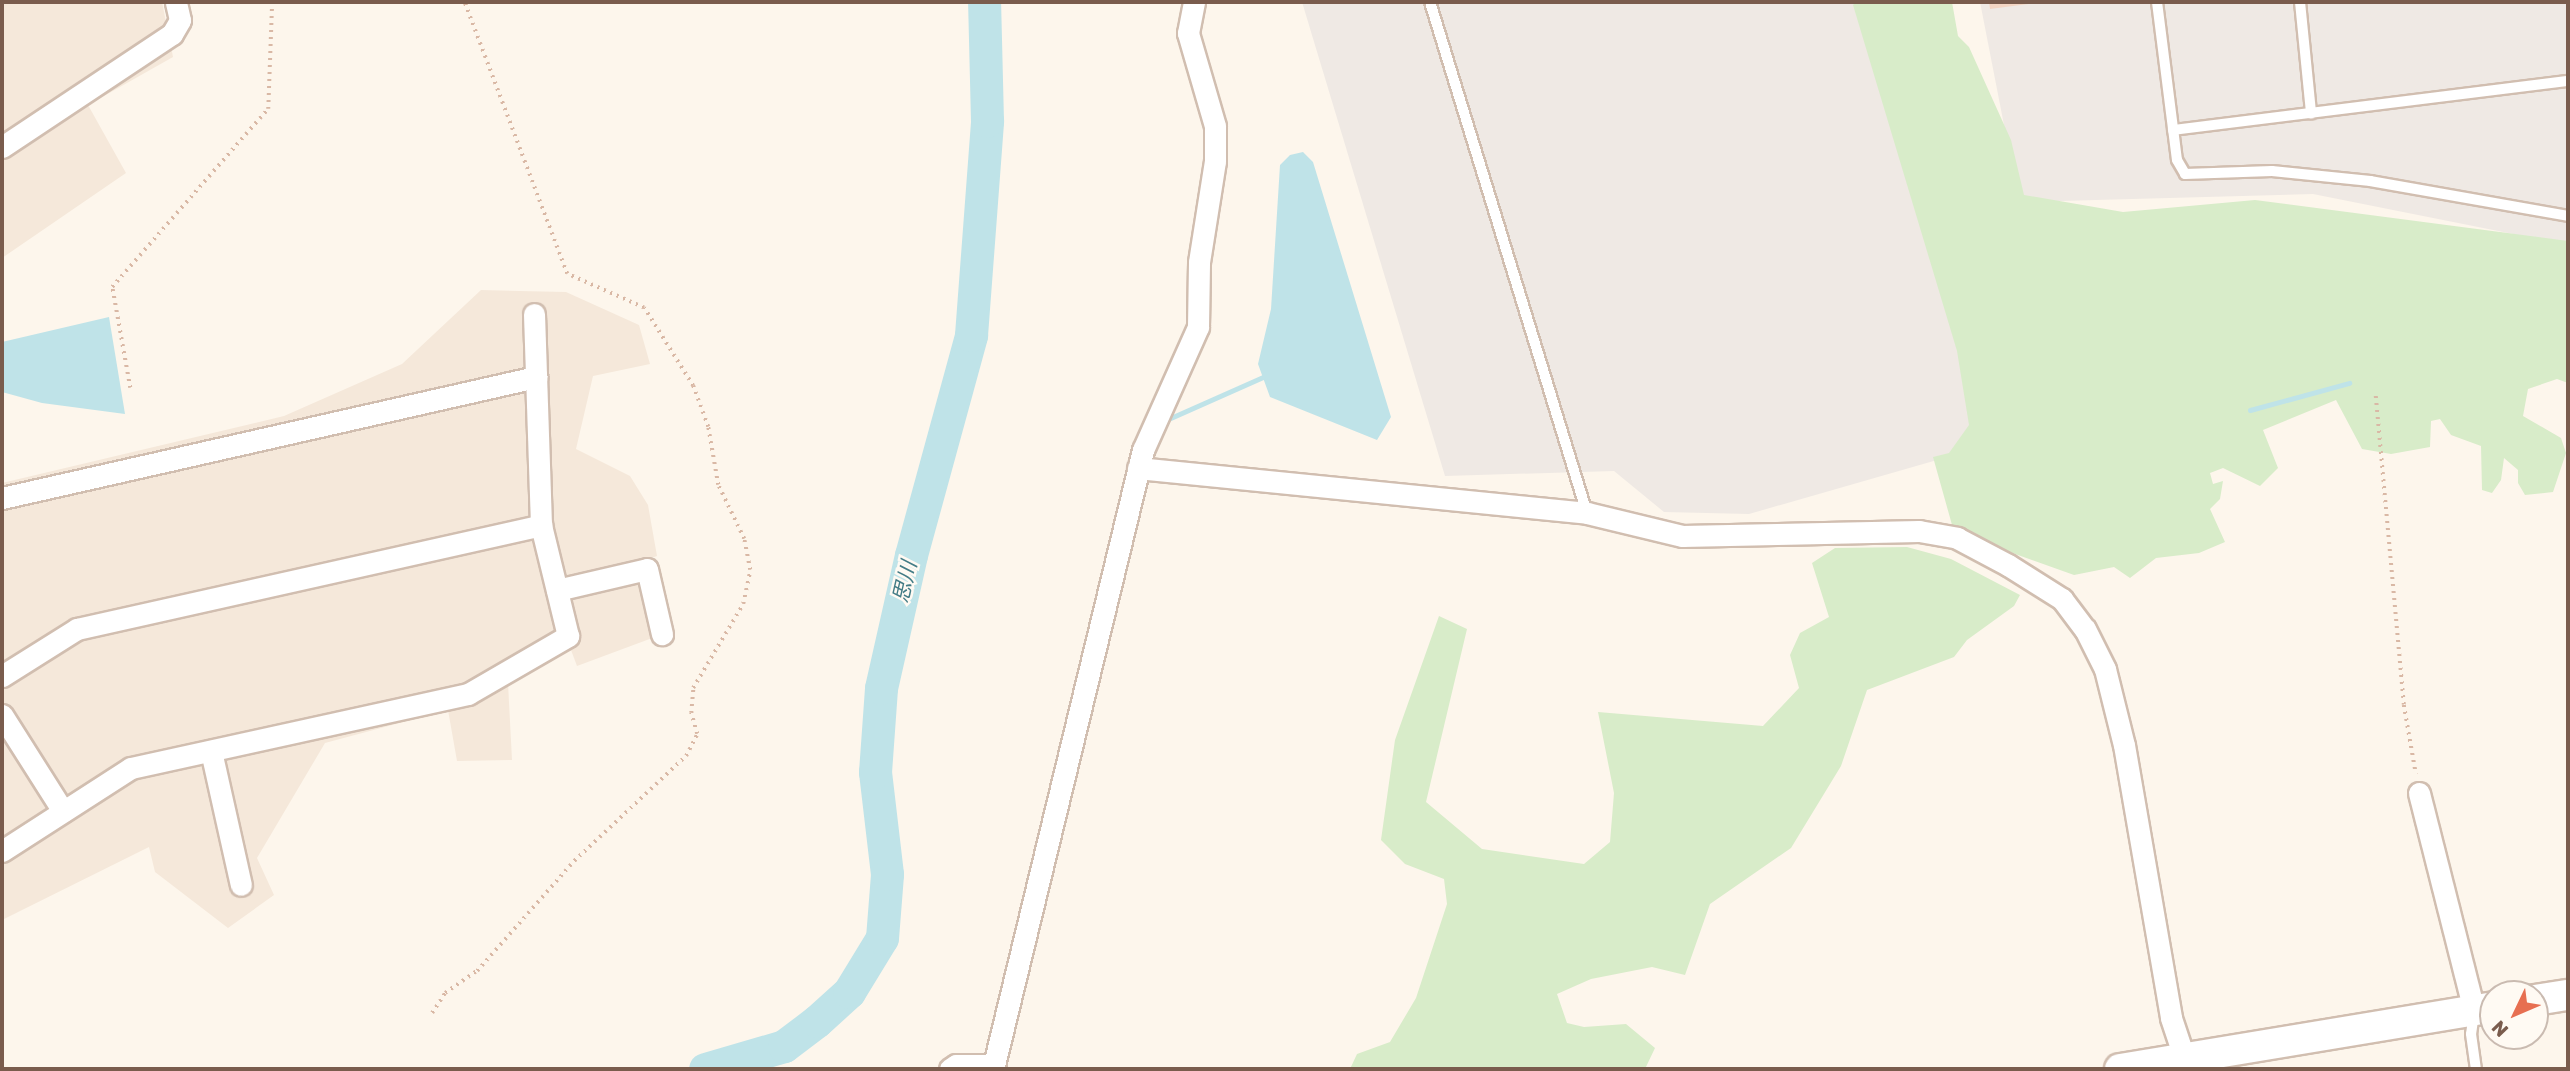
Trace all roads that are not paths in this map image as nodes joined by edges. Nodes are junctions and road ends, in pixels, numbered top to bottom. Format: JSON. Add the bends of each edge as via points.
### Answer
{"nodes":[{"id":1,"x":176,"y":2,"type":"edge"},
{"id":2,"x":1194,"y":2,"type":"edge"},
{"id":3,"x":1430,"y":2,"type":"edge"},
{"id":4,"x":2157,"y":2,"type":"edge"},
{"id":5,"x":2300,"y":2,"type":"edge"},
{"id":6,"x":2568,"y":81,"type":"edge"},
{"id":7,"x":2311,"y":113,"type":"junction"},
{"id":8,"x":2173,"y":130,"type":"junction"},
{"id":9,"x":2,"y":146,"type":"edge"},
{"id":10,"x":2568,"y":216,"type":"edge"},
{"id":11,"x":534,"y":314,"type":"dead end"},
{"id":12,"x":536,"y":377,"type":"junction"},
{"id":13,"x":1138,"y":468,"type":"junction"},
{"id":14,"x":2,"y":498,"type":"edge"},
{"id":15,"x":1587,"y":513,"type":"junction"},
{"id":16,"x":541,"y":525,"type":"junction"},
{"id":17,"x":557,"y":590,"type":"junction"},
{"id":18,"x":662,"y":634,"type":"dead end"},
{"id":19,"x":2,"y":676,"type":"edge"},
{"id":20,"x":2,"y":715,"type":"edge"},
{"id":21,"x":211,"y":751,"type":"junction"},
{"id":22,"x":2420,"y":793,"type":"road end"},
{"id":23,"x":62,"y":811,"type":"junction"},
{"id":24,"x":2,"y":851,"type":"edge"},
{"id":25,"x":241,"y":885,"type":"dead end"},
{"id":26,"x":2479,"y":991,"type":"edge"},
{"id":27,"x":2568,"y":995,"type":"edge"},
{"id":28,"x":2549,"y":998,"type":"edge"},
{"id":29,"x":2479,"y":1009,"type":"edge"},
{"id":30,"x":2479,"y":1018,"type":"edge"},
{"id":31,"x":2186,"y":1063,"type":"edge"},
{"id":32,"x":993,"y":1067,"type":"edge"},
{"id":33,"x":950,"y":1069,"type":"edge"},
{"id":34,"x":2120,"y":1069,"type":"edge"},
{"id":35,"x":2476,"y":1069,"type":"edge"}],
"edges":[{"from":1,"to":9,"type":"street","via":[[180,20],[172,34]]},
{"from":2,"to":13,"type":"street","via":[[1188,33],[1215,126],[1215,161],[1199,262],[1199,327]]},
{"from":3,"to":15,"type":"lane"},
{"from":4,"to":8,"type":"lane"},
{"from":5,"to":7,"type":"lane"},
{"from":6,"to":7,"type":"lane"},
{"from":7,"to":8,"type":"lane"},
{"from":8,"to":10,"type":"lane","via":[[2179,170],[2185,174],[2272,171],[2370,181]]},
{"from":11,"to":12,"type":"street"},
{"from":12,"to":14,"type":"street"},
{"from":12,"to":16,"type":"street"},
{"from":13,"to":15,"type":"street"},
{"from":13,"to":32,"type":"street"},
{"from":15,"to":31,"type":"street","via":[[1682,536],[1919,531],[1957,538],[2062,599],[2085,629],[2105,669],[2124,745],[2171,1018]]},
{"from":16,"to":17,"type":"street"},
{"from":16,"to":19,"type":"street","via":[[77,629]]},
{"from":17,"to":18,"type":"street","via":[[647,569]]},
{"from":17,"to":21,"type":"street","via":[[568,636],[468,694]]},
{"from":20,"to":23,"type":"street"},
{"from":21,"to":23,"type":"street","via":[[131,768]]},
{"from":21,"to":25,"type":"street"},
{"from":22,"to":26,"type":"street"},
{"from":23,"to":24,"type":"street"},
{"from":27,"to":28,"type":"street"},
{"from":29,"to":31,"type":"street"},
{"from":30,"to":35,"type":"lane","via":[[2471,1034]]},
{"from":31,"to":34,"type":"street"},
{"from":32,"to":33,"type":"street","via":[[956,1065]]}]}
